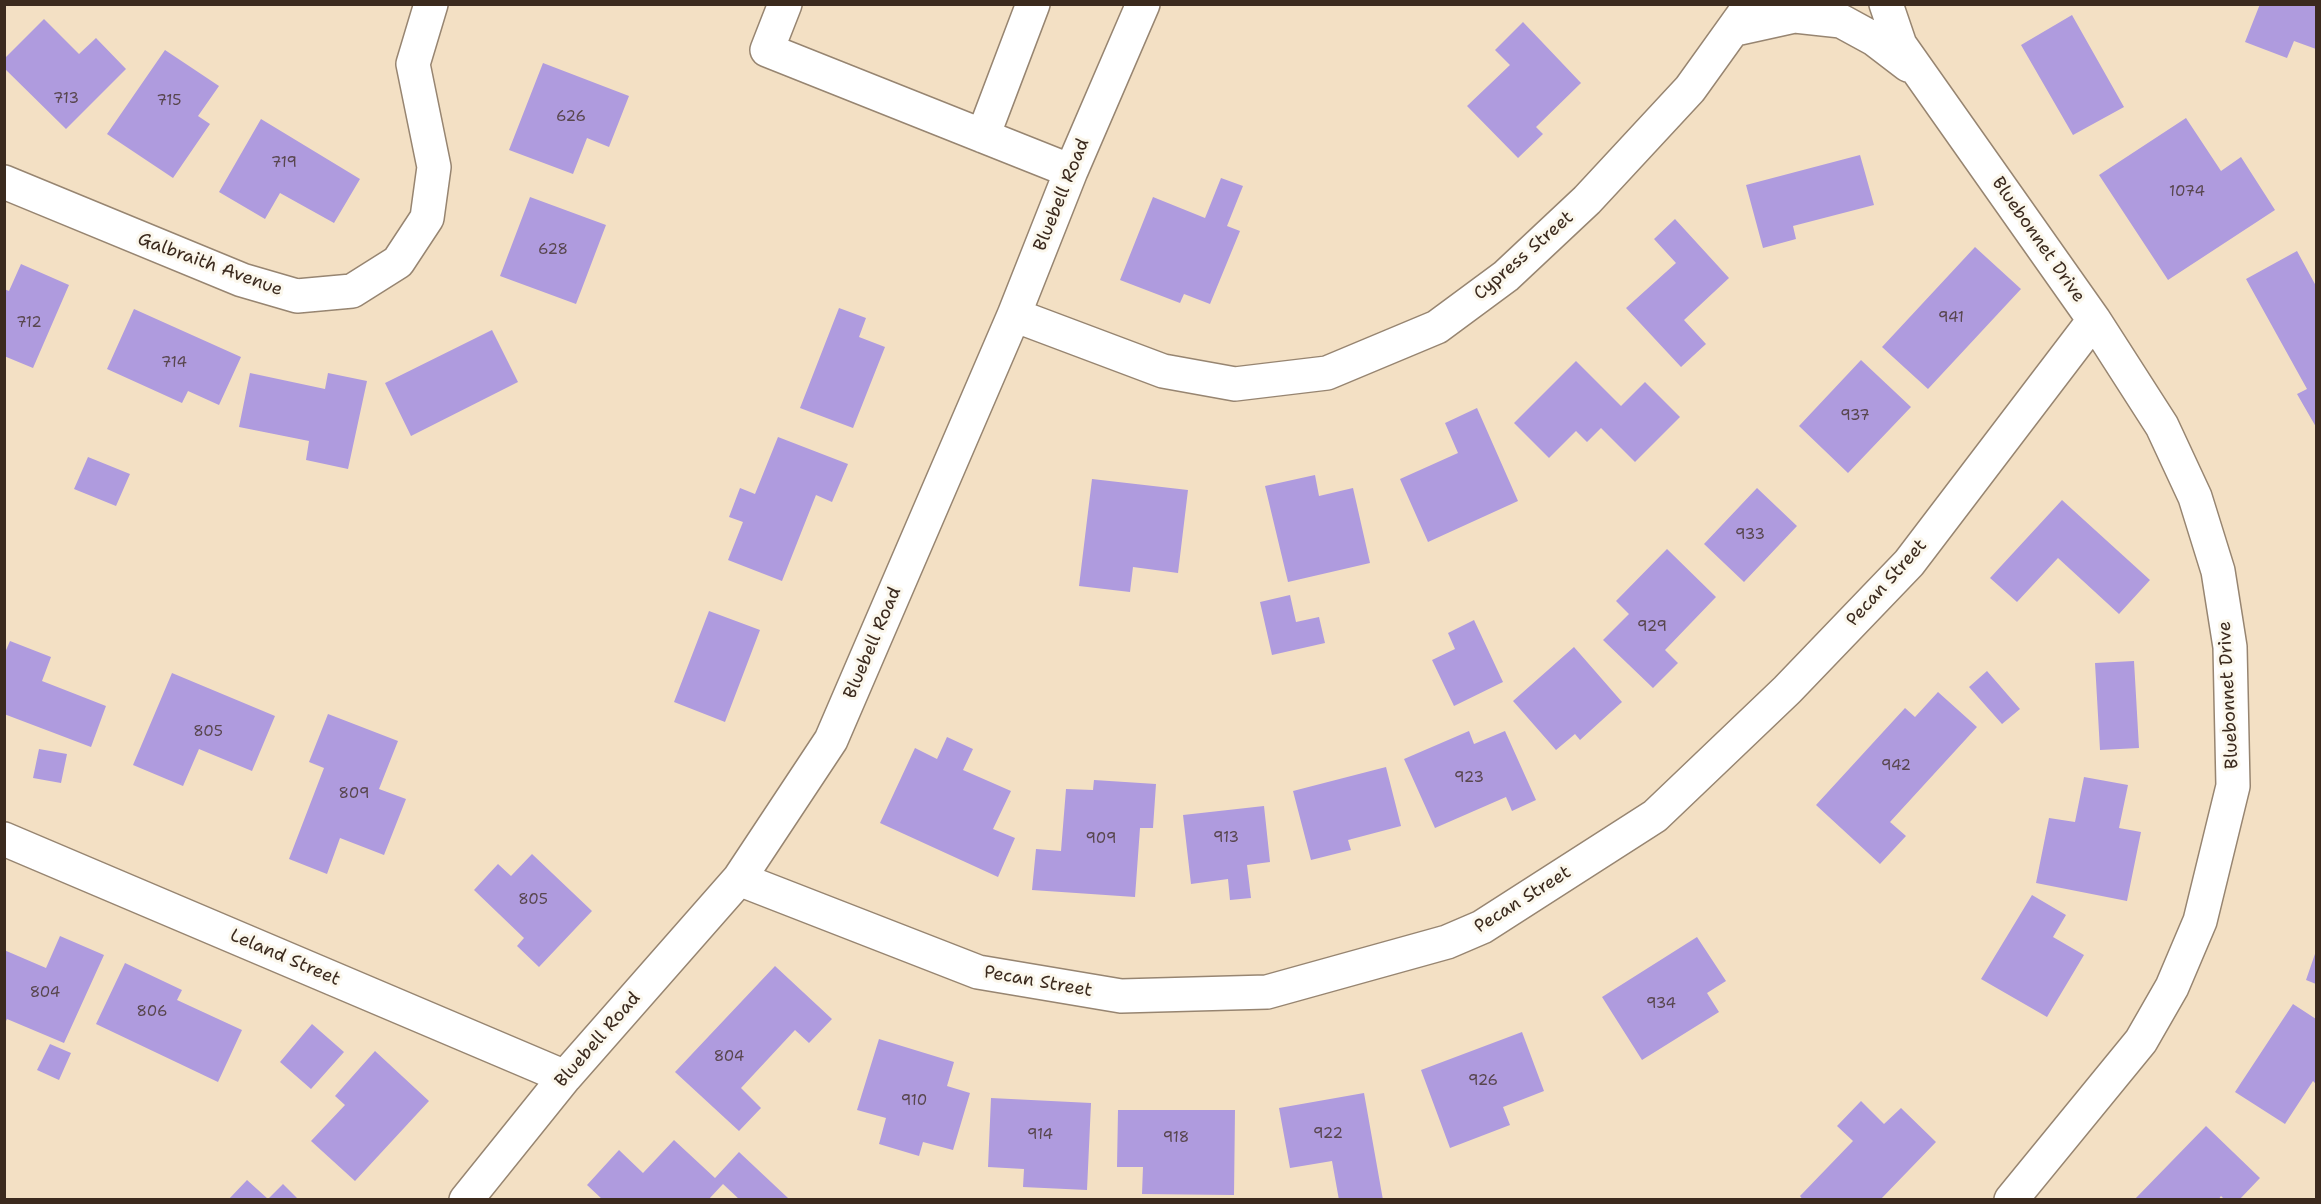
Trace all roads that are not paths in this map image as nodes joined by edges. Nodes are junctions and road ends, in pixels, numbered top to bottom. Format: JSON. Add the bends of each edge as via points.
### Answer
{"nodes":[{"id":1,"x":431,"y":4,"type":"edge"},
{"id":2,"x":785,"y":4,"type":"edge"},
{"id":3,"x":1033,"y":4,"type":"edge"},
{"id":4,"x":1143,"y":4,"type":"edge"},
{"id":5,"x":1886,"y":4,"type":"edge"},
{"id":6,"x":1743,"y":17,"type":"edge"},
{"id":7,"x":1918,"y":72,"type":"junction"},
{"id":8,"x":983,"y":136,"type":"junction"},
{"id":9,"x":1071,"y":171,"type":"junction"},
{"id":10,"x":4,"y":182,"type":"edge"},
{"id":11,"x":1014,"y":315,"type":"junction"},
{"id":12,"x":2094,"y":320,"type":"junction"},
{"id":13,"x":4,"y":839,"type":"edge"},
{"id":14,"x":739,"y":879,"type":"junction"},
{"id":15,"x":564,"y":1077,"type":"junction"},
{"id":16,"x":466,"y":1200,"type":"edge"},
{"id":17,"x":2011,"y":1200,"type":"edge"}],
"edges":[{"from":1,"to":10,"type":"street","name":"Galbraith Avenue","via":[[413,64],[434,167],[427,218],[398,262],[352,291],[297,296],[242,280]]},
{"from":2,"to":8,"type":"street","via":[[767,50]]},
{"from":3,"to":8,"type":"street"},
{"from":4,"to":9,"type":"street","name":"Bluebell Road"},
{"from":5,"to":7,"type":"street","name":"Bluebonnet Drive","via":[[1900,45]]},
{"from":6,"to":7,"type":"street","via":[[1795,16],[1841,21],[1874,39]]},
{"from":6,"to":11,"type":"street","name":"Cypress Street","via":[[1690,89],[1587,200],[1506,276],[1437,327],[1327,373],[1235,384],[1163,371]]},
{"from":7,"to":12,"type":"street","name":"Bluebonnet Drive"},
{"from":8,"to":9,"type":"street"},
{"from":9,"to":11,"type":"street","name":"Bluebell Road"},
{"from":11,"to":14,"type":"street","name":"Bluebell Road","via":[[831,740]]},
{"from":12,"to":14,"type":"street","name":"Pecan Street","via":[[1909,563],[1778,698],[1655,816],[1482,927],[1447,942],[1267,992],[1121,996],[978,972]]},
{"from":12,"to":17,"type":"street","name":"Bluebonnet Drive","via":[[2162,426],[2195,497],[2218,571],[2230,647],[2233,786],[2200,921],[2172,987],[2141,1041]]},
{"from":13,"to":15,"type":"street","name":"Leland Street"},
{"from":14,"to":15,"type":"street","name":"Bluebell Road"},
{"from":15,"to":16,"type":"street","name":"Bluebell Road"}]}
